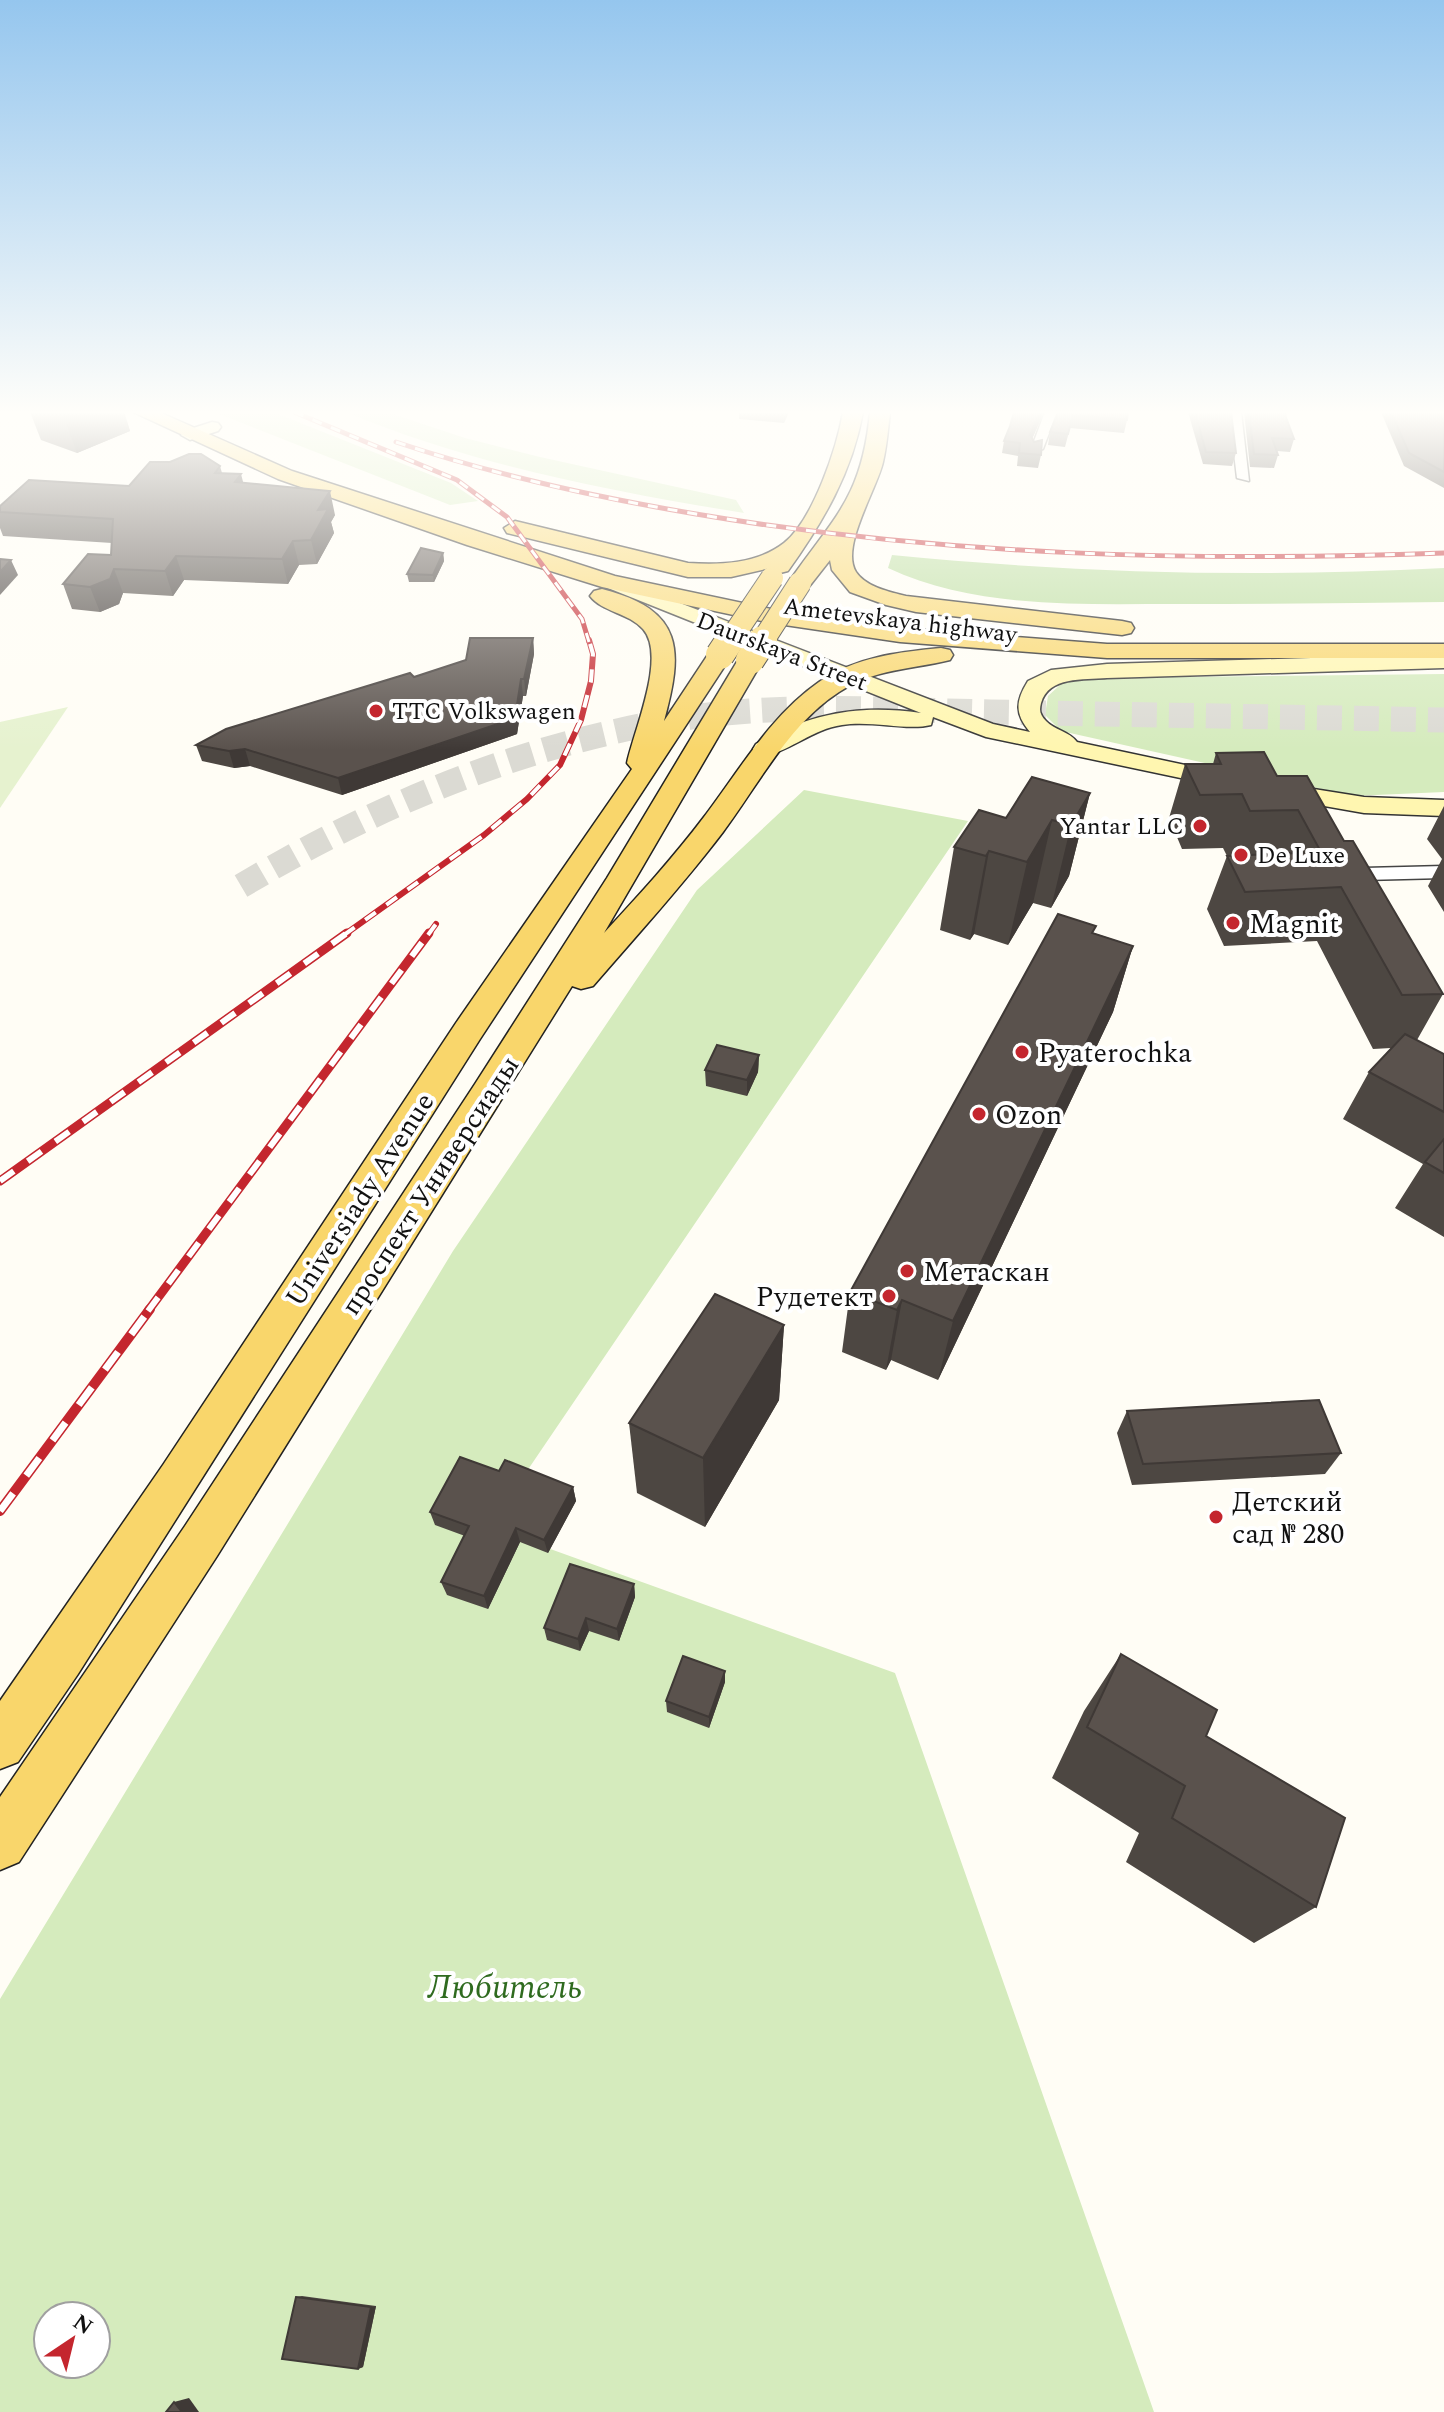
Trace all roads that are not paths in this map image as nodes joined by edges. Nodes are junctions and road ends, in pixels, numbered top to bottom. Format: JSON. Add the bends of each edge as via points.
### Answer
{"nodes":[{"id":1,"x":403,"y":525,"type":"edge"},
{"id":2,"x":449,"y":525,"type":"edge"},
{"id":3,"x":466,"y":525,"type":"edge"},
{"id":4,"x":494,"y":525,"type":"edge"},
{"id":5,"x":808,"y":525,"type":"edge"},
{"id":6,"x":847,"y":525,"type":"edge"},
{"id":7,"x":848,"y":525,"type":"edge"},
{"id":8,"x":796,"y":545,"type":"junction"},
{"id":9,"x":610,"y":582,"type":"junction"},
{"id":10,"x":1444,"y":637,"type":"edge"},
{"id":11,"x":1240,"y":640,"type":"junction"},
{"id":12,"x":1107,"y":651,"type":"junction"},
{"id":13,"x":1444,"y":651,"type":"edge"},
{"id":14,"x":735,"y":658,"type":"junction"},
{"id":15,"x":1444,"y":661,"type":"edge"},
{"id":16,"x":844,"y":676,"type":"junction"},
{"id":17,"x":986,"y":730,"type":"junction"},
{"id":18,"x":765,"y":749,"type":"junction"},
{"id":19,"x":1099,"y":755,"type":"junction"},
{"id":20,"x":639,"y":782,"type":"junction"},
{"id":21,"x":1444,"y":808,"type":"edge"},
{"id":22,"x":1444,"y":872,"type":"edge"},
{"id":23,"x":1380,"y":900,"type":"edge"},
{"id":24,"x":509,"y":1059,"type":"junction"},
{"id":25,"x":0,"y":1744,"type":"edge"},
{"id":26,"x":0,"y":1843,"type":"edge"}],
"edges":[{"from":1,"to":20,"type":"main road","via":[[627,604],[657,626],[668,657],[644,740]]},
{"from":2,"to":9,"type":"main road","name":"Daurskaya Street"},
{"from":3,"to":11,"type":"main road","name":"Ametevskaya highway","via":[[703,592],[787,608],[1000,634]]},
{"from":4,"to":8,"type":"main road","via":[[688,570],[751,568]]},
{"from":5,"to":8,"type":"main road","name":"проспект Универсиады"},
{"from":6,"to":14,"type":"main road","name":"проспект Универсиады","bridge":true},
{"from":7,"to":11,"type":"main road","via":[[841,557],[844,570],[855,583],[884,598]]},
{"from":8,"to":14,"type":"main road","name":"проспект Универсиады","bridge":true,"via":[[772,578]]},
{"from":9,"to":12,"type":"main road","name":"Ametevskaya highway","via":[[855,630]]},
{"from":9,"to":16,"type":"street","name":"Daurskaya Street"},
{"from":10,"to":11,"type":"main road","name":"Ametevskaya highway"},
{"from":12,"to":13,"type":"main road","name":"Ametevskaya highway"},
{"from":12,"to":16,"type":"main road","via":[[923,655]]},
{"from":14,"to":20,"type":"main road","name":"Universiady Avenue"},
{"from":14,"to":24,"type":"main road","name":"проспект Универсиады","via":[[640,851]]},
{"from":15,"to":19,"type":"street","via":[[1107,671],[1051,677],[1036,686],[1028,708],[1041,730]]},
{"from":16,"to":17,"type":"street","name":"Daurskaya Street"},
{"from":16,"to":18,"type":"main road","via":[[818,692]]},
{"from":17,"to":18,"type":"street","via":[[869,713],[809,725]]},
{"from":17,"to":19,"type":"street","name":"Daurskaya Street"},
{"from":18,"to":24,"type":"main road","via":[[714,824]]},
{"from":19,"to":21,"type":"street","name":"Daurskaya Street","via":[[1294,795]]},
{"from":20,"to":25,"type":"main road","name":"Universiady Avenue","via":[[469,1028],[82,1627]]},
{"from":22,"to":23,"type":"street","via":[[1364,874]]},
{"from":24,"to":26,"type":"main road","name":"проспект Универсиады","via":[[133,1649]]}]}
